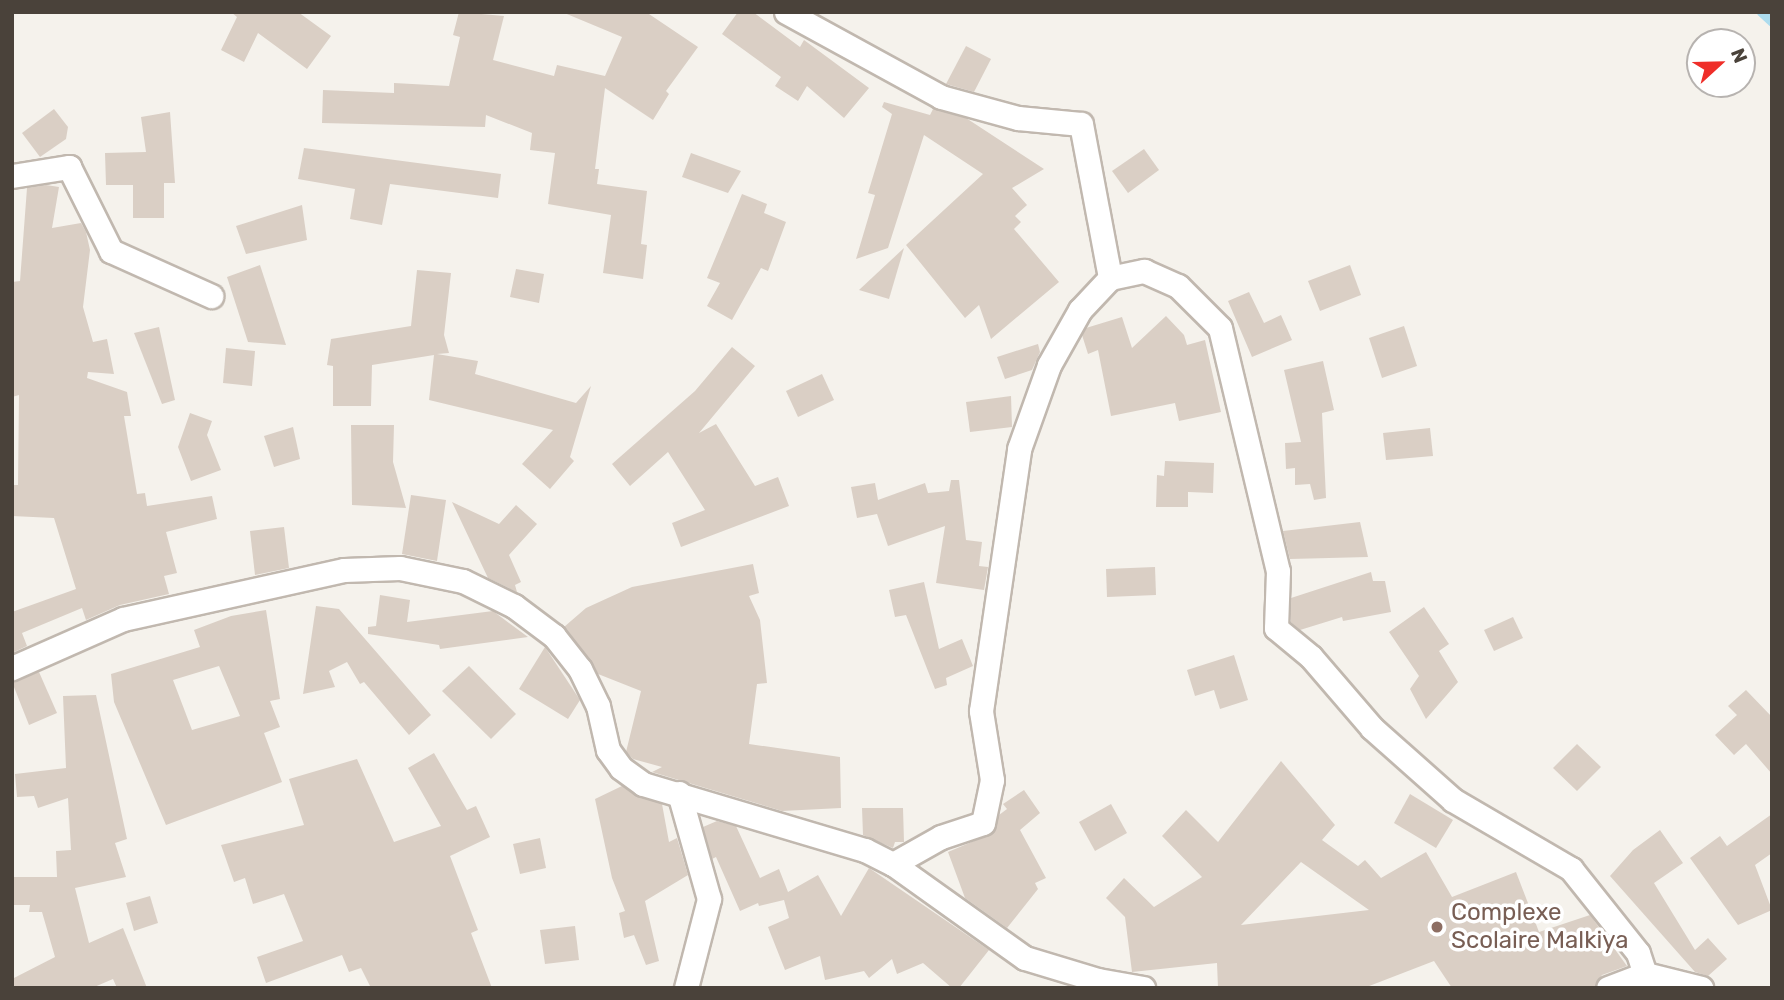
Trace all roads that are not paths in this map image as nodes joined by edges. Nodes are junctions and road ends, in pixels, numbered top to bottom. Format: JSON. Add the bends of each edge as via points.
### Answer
{"nodes":[{"id":1,"x":786,"y":12,"type":"edge"},
{"id":2,"x":12,"y":176,"type":"edge"},
{"id":3,"x":1110,"y":278,"type":"junction"},
{"id":4,"x":211,"y":296,"type":"dead end"},
{"id":5,"x":12,"y":668,"type":"edge"},
{"id":6,"x":679,"y":793,"type":"junction"},
{"id":7,"x":893,"y":864,"type":"junction"},
{"id":8,"x":1645,"y":974,"type":"junction"},
{"id":9,"x":686,"y":988,"type":"edge"},
{"id":10,"x":1143,"y":988,"type":"edge"},
{"id":11,"x":1608,"y":988,"type":"edge"},
{"id":12,"x":1701,"y":988,"type":"edge"}],
"edges":[{"from":1,"to":3,"type":"street","via":[[941,97],[1018,118],[1081,124]]},
{"from":2,"to":4,"type":"street","via":[[69,167],[111,251]]},
{"from":3,"to":7,"type":"street","via":[[1080,310],[1049,365],[1018,449],[981,711],[992,780],[983,823],[941,837]]},
{"from":3,"to":8,"type":"street","via":[[1144,271],[1167,281],[1178,286],[1220,328],[1279,571],[1276,628],[1311,657],[1372,728],[1453,800],[1571,869],[1638,953]]},
{"from":5,"to":6,"type":"street","via":[[123,619],[344,570],[400,568],[463,581],[514,606],[554,636],[580,669],[598,706],[608,750],[621,768],[643,784]]},
{"from":6,"to":7,"type":"street","via":[[775,820]]},
{"from":6,"to":9,"type":"street","via":[[709,899]]},
{"from":7,"to":10,"type":"street","via":[[1025,958]]},
{"from":8,"to":11,"type":"street"},
{"from":8,"to":12,"type":"street"}]}
